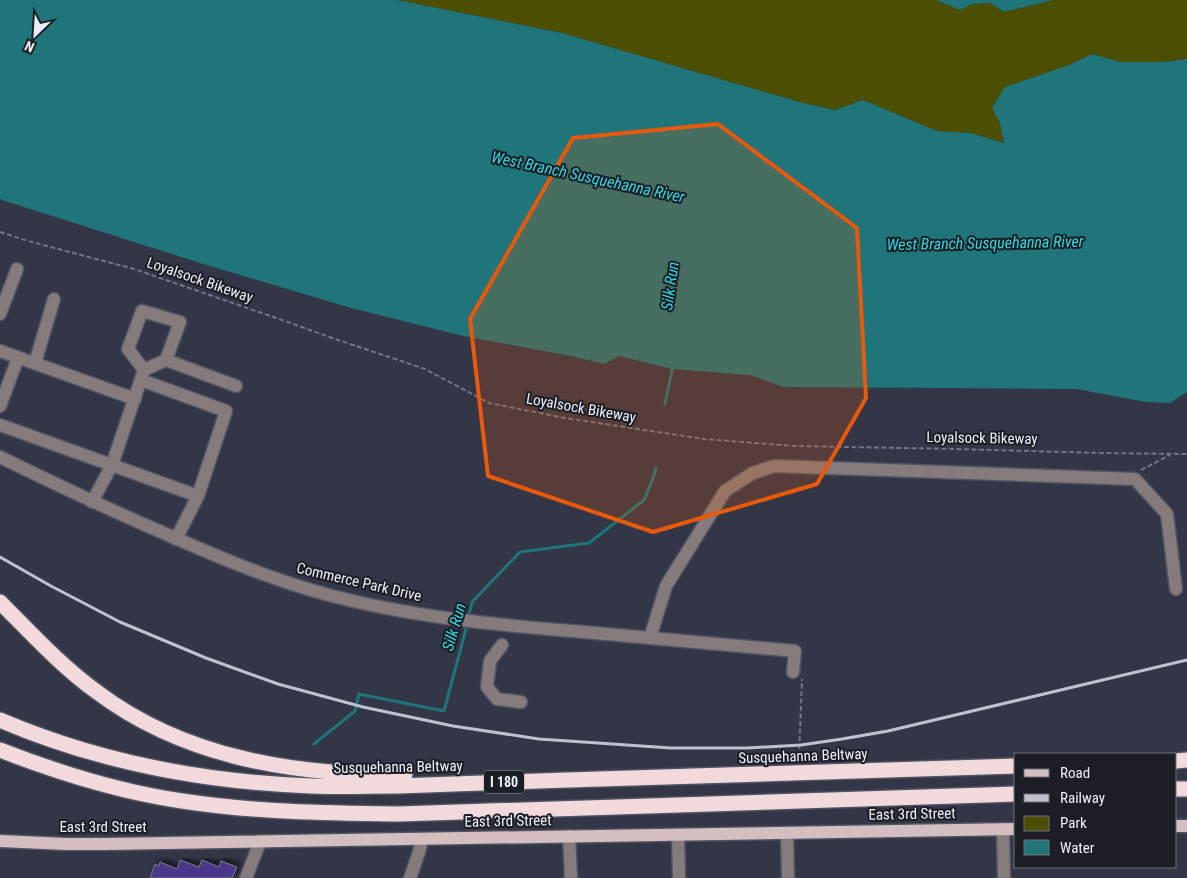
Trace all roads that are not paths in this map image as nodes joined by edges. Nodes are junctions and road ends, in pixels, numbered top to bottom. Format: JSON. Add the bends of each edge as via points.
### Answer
{"nodes":[{"id":1,"x":17,"y":269,"type":"dead end"},
{"id":2,"x":54,"y":299,"type":"dead end"},
{"id":3,"x":0,"y":314,"type":"edge"},
{"id":4,"x":0,"y":351,"type":"edge"},
{"id":5,"x":18,"y":358,"type":"junction"},
{"id":6,"x":166,"y":360,"type":"junction"},
{"id":7,"x":35,"y":364,"type":"junction"},
{"id":8,"x":143,"y":375,"type":"junction"},
{"id":9,"x":236,"y":386,"type":"dead end"},
{"id":10,"x":135,"y":399,"type":"junction"},
{"id":11,"x":0,"y":406,"type":"edge"},
{"id":12,"x":0,"y":424,"type":"edge"},
{"id":13,"x":0,"y":457,"type":"edge"},
{"id":14,"x":112,"y":465,"type":"junction"},
{"id":15,"x":198,"y":496,"type":"junction"},
{"id":16,"x":92,"y":502,"type":"junction"},
{"id":17,"x":176,"y":539,"type":"junction"},
{"id":18,"x":1176,"y":589,"type":"dead end"},
{"id":19,"x":0,"y":602,"type":"edge"},
{"id":20,"x":650,"y":638,"type":"junction"},
{"id":21,"x":502,"y":645,"type":"dead end"},
{"id":22,"x":798,"y":673,"type":"road end"},
{"id":23,"x":521,"y":702,"type":"dead end"},
{"id":24,"x":0,"y":720,"type":"edge"},
{"id":25,"x":0,"y":750,"type":"edge"},
{"id":26,"x":0,"y":758,"type":"edge"},
{"id":27,"x":1014,"y":766,"type":"edge"},
{"id":28,"x":569,"y":780,"type":"junction"},
{"id":29,"x":1014,"y":794,"type":"edge"},
{"id":30,"x":154,"y":796,"type":"junction"},
{"id":31,"x":1009,"y":829,"type":"edge"},
{"id":32,"x":787,"y":833,"type":"junction"},
{"id":33,"x":678,"y":834,"type":"junction"},
{"id":34,"x":570,"y":836,"type":"junction"},
{"id":35,"x":422,"y":839,"type":"junction"},
{"id":36,"x":0,"y":841,"type":"edge"},
{"id":37,"x":260,"y":842,"type":"junction"},
{"id":38,"x":246,"y":878,"type":"edge"},
{"id":39,"x":410,"y":878,"type":"edge"},
{"id":40,"x":571,"y":878,"type":"edge"},
{"id":41,"x":679,"y":878,"type":"edge"},
{"id":42,"x":788,"y":878,"type":"edge"},
{"id":43,"x":1004,"y":878,"type":"edge"}],
"edges":[{"from":1,"to":3,"type":"street"},
{"from":2,"to":7,"type":"street"},
{"from":4,"to":5,"type":"street"},
{"from":5,"to":7,"type":"street"},
{"from":5,"to":11,"type":"street"},
{"from":6,"to":8,"type":"street"},
{"from":6,"to":8,"type":"street","via":[[180,322],[142,311],[128,349]]},
{"from":6,"to":9,"type":"street"},
{"from":7,"to":10,"type":"street"},
{"from":8,"to":10,"type":"street"},
{"from":8,"to":15,"type":"street","via":[[226,411]]},
{"from":10,"to":14,"type":"street"},
{"from":12,"to":14,"type":"street"},
{"from":13,"to":16,"type":"street","name":"Commerce Park Drive"},
{"from":14,"to":15,"type":"street"},
{"from":14,"to":16,"type":"street"},
{"from":15,"to":17,"type":"street"},
{"from":16,"to":17,"type":"street","name":"Commerce Park Drive"},
{"from":17,"to":20,"type":"street","name":"Commerce Park Drive","via":[[285,582],[380,607],[458,619]]},
{"from":18,"to":20,"type":"street","via":[[1167,514],[1135,479],[774,466],[725,491],[666,586]]},
{"from":19,"to":28,"type":"highway","via":[[97,693],[150,726],[204,748],[268,764],[329,772]]},
{"from":20,"to":22,"type":"street","name":"Commerce Park Drive","via":[[795,651]]},
{"from":21,"to":23,"type":"street","via":[[490,661],[487,687],[497,699]]},
{"from":24,"to":28,"type":"highway","name":"Susquehanna Beltway","number":"I 180","via":[[112,758],[239,781],[368,786]]},
{"from":25,"to":30,"type":"highway","number":"I 180","via":[[69,775]]},
{"from":26,"to":30,"type":"highway","via":[[93,786]]},
{"from":27,"to":28,"type":"highway","name":"Susquehanna Beltway","number":"I 180"},
{"from":29,"to":30,"type":"highway","number":"I 180","via":[[398,814],[271,811]]},
{"from":31,"to":32,"type":"main road","name":"East 3rd Street"},
{"from":31,"to":43,"type":"street"},
{"from":32,"to":33,"type":"main road","name":"East 3rd Street"},
{"from":32,"to":42,"type":"street"},
{"from":33,"to":34,"type":"main road","name":"East 3rd Street"},
{"from":33,"to":41,"type":"street"},
{"from":34,"to":35,"type":"main road","name":"East 3rd Street"},
{"from":34,"to":40,"type":"street"},
{"from":35,"to":37,"type":"main road","name":"East 3rd Street"},
{"from":35,"to":39,"type":"street"},
{"from":36,"to":37,"type":"main road","name":"East 3rd Street","via":[[66,844]]},
{"from":37,"to":38,"type":"street"}]}
